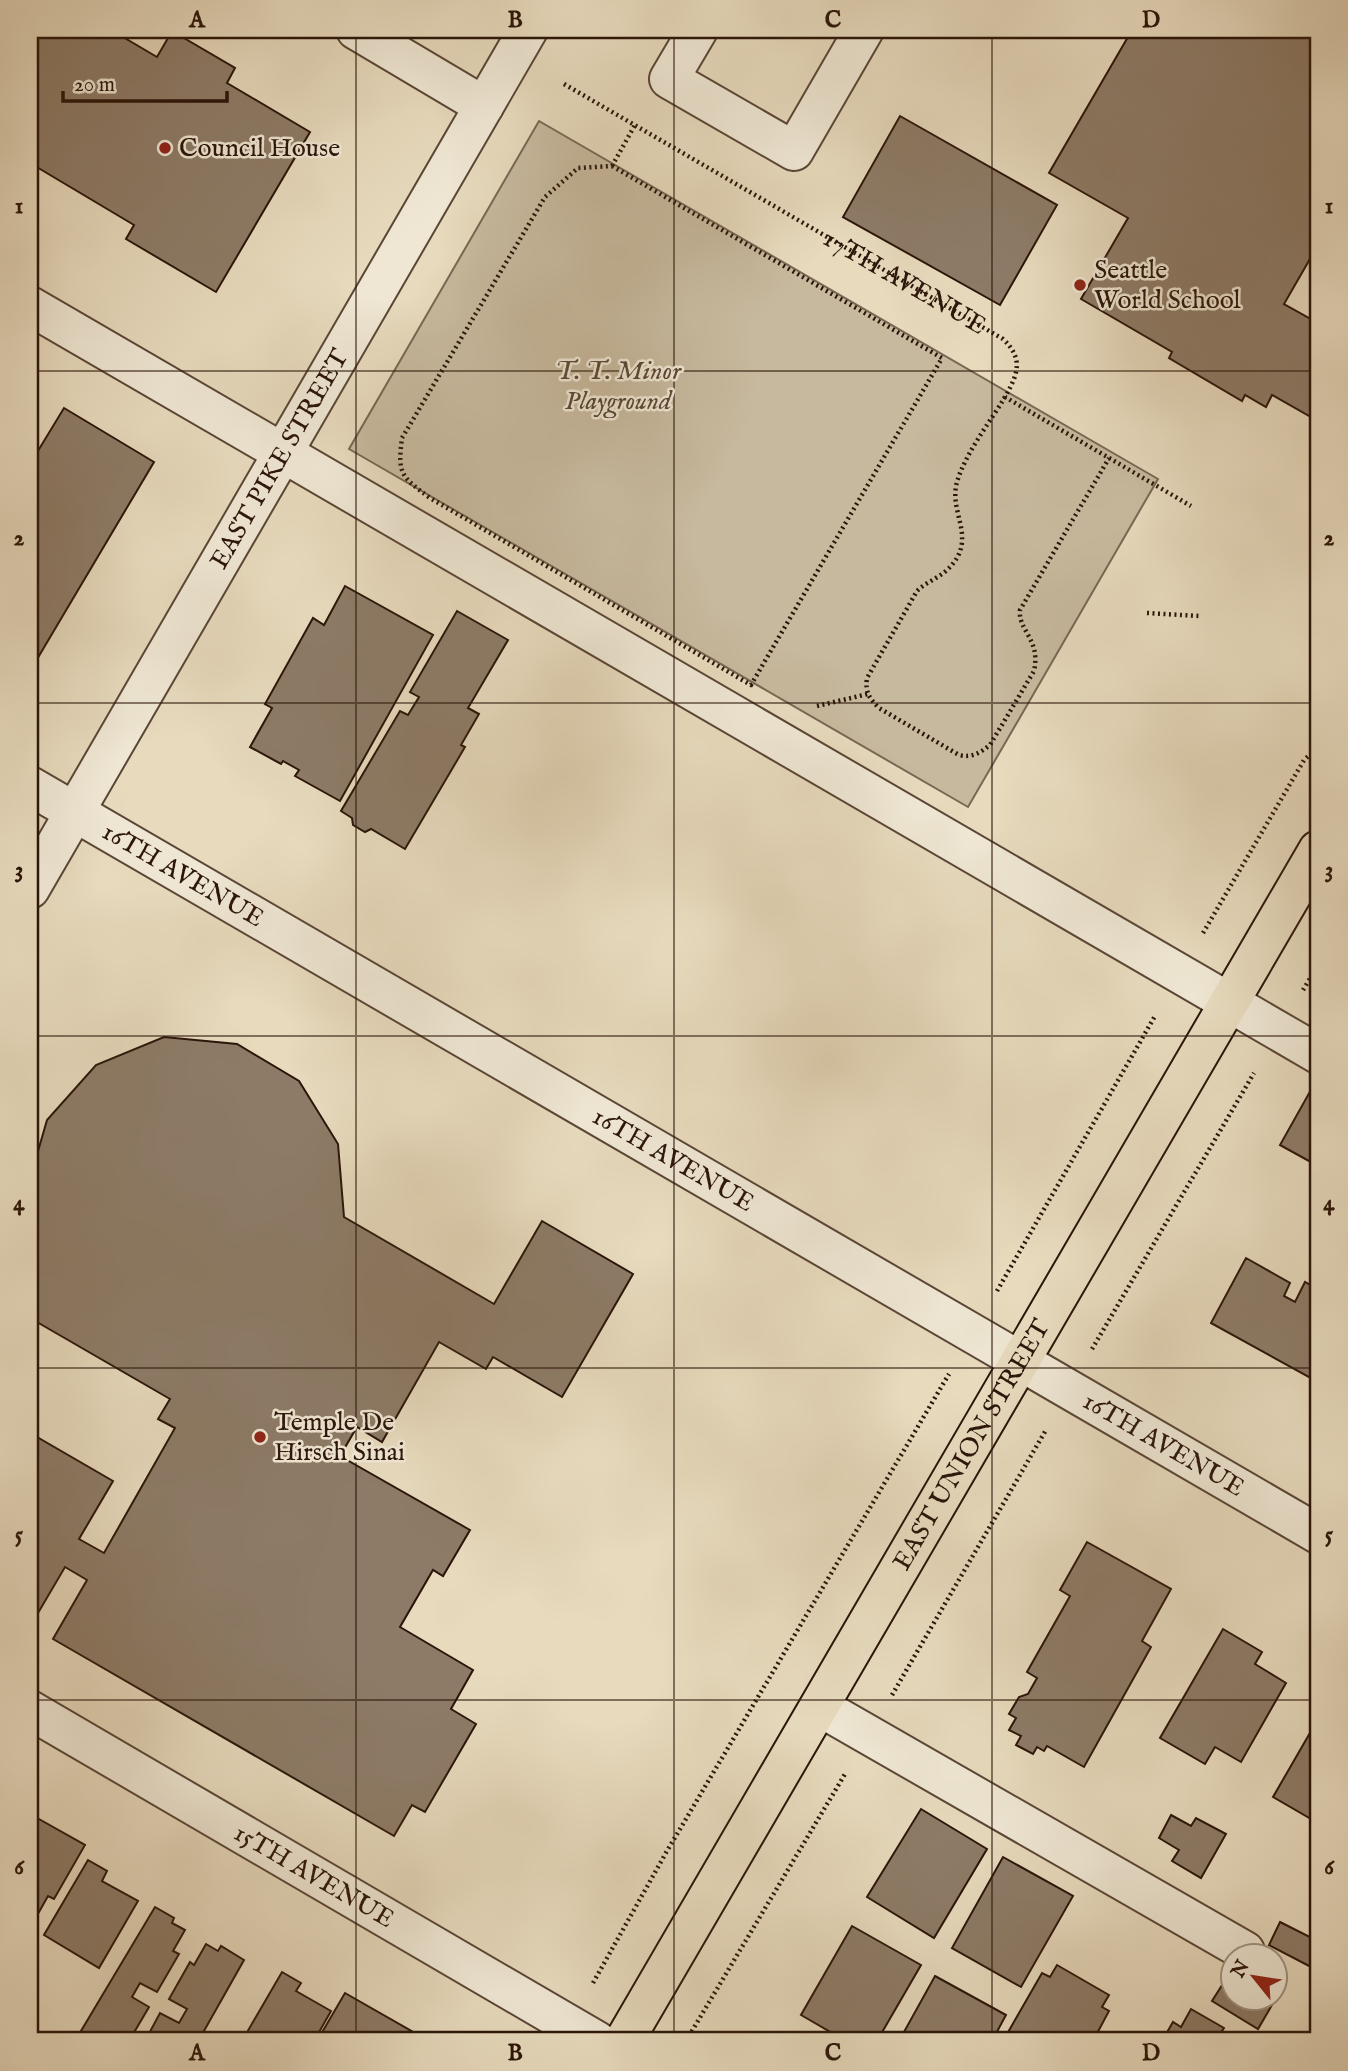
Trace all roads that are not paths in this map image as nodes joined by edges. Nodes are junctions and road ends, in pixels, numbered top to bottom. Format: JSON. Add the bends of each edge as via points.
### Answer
{"nodes":[{"id":1,"x":356,"y":30,"type":"edge"},
{"id":2,"x":528,"y":30,"type":"edge"},
{"id":3,"x":698,"y":30,"type":"edge"},
{"id":4,"x":864,"y":30,"type":"edge"},
{"id":5,"x":484,"y":106,"type":"junction"},
{"id":6,"x":30,"y":306,"type":"edge"},
{"id":7,"x":280,"y":454,"type":"junction"},
{"id":8,"x":30,"y":786,"type":"edge"},
{"id":9,"x":75,"y":813,"type":"junction"},
{"id":10,"x":1318,"y":850,"type":"edge"},
{"id":11,"x":30,"y":889,"type":"edge"},
{"id":12,"x":1230,"y":1003,"type":"junction"},
{"id":13,"x":1318,"y":1054,"type":"edge"},
{"id":14,"x":1021,"y":1361,"type":"junction"},
{"id":15,"x":1318,"y":1534,"type":"edge"},
{"id":16,"x":820,"y":1707,"type":"junction"},
{"id":17,"x":30,"y":1710,"type":"edge"},
{"id":18,"x":1228,"y":1941,"type":"edge"},
{"id":19,"x":597,"y":2041,"type":"edge"},
{"id":20,"x":624,"y":2041,"type":"edge"}],
"edges":[{"from":1,"to":5,"type":"street"},
{"from":2,"to":5,"type":"street","name":"EAST PIKE STREET"},
{"from":3,"to":4,"type":"street","via":[[669,79],[794,151]]},
{"from":5,"to":7,"type":"street","name":"EAST PIKE STREET"},
{"from":6,"to":7,"type":"street"},
{"from":7,"to":9,"type":"street","name":"EAST PIKE STREET"},
{"from":7,"to":12,"type":"street"},
{"from":8,"to":9,"type":"street","name":"16TH AVENUE"},
{"from":9,"to":11,"type":"street","name":"EAST PIKE STREET"},
{"from":9,"to":14,"type":"street","name":"16TH AVENUE"},
{"from":10,"to":12,"type":"main road","name":"EAST UNION STREET"},
{"from":12,"to":13,"type":"street"},
{"from":12,"to":14,"type":"main road","name":"EAST UNION STREET"},
{"from":14,"to":15,"type":"street","name":"16TH AVENUE"},
{"from":14,"to":16,"type":"main road","name":"EAST UNION STREET"},
{"from":16,"to":18,"type":"street"},
{"from":16,"to":20,"type":"main road","name":"EAST UNION STREET"},
{"from":17,"to":19,"type":"street","name":"15TH AVENUE"}]}
